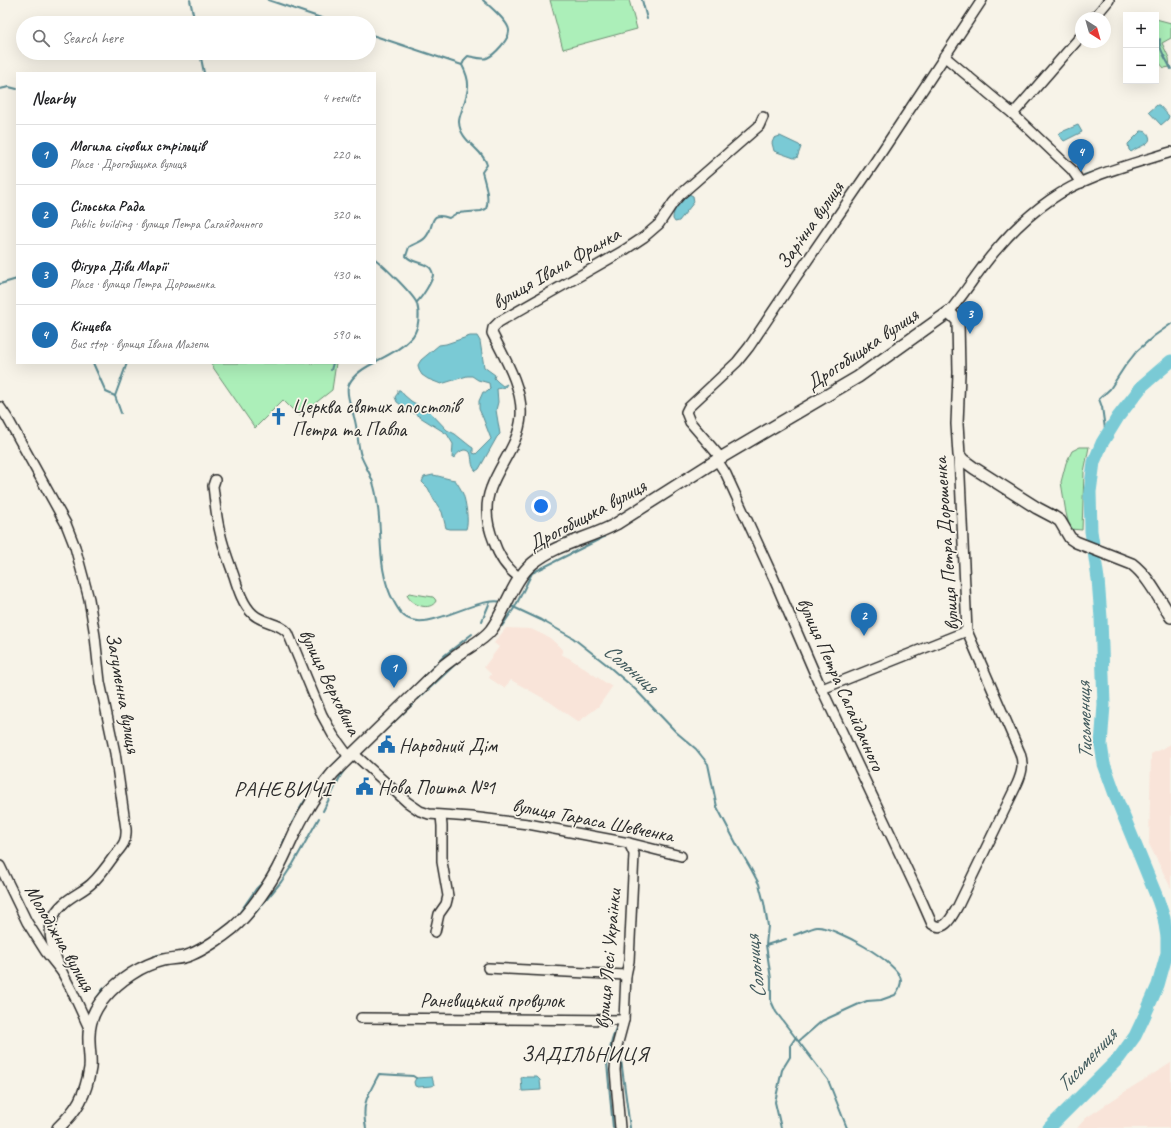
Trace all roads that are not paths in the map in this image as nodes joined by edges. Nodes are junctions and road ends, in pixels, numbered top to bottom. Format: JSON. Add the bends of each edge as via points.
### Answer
{"nodes":[{"id":1,"x":982,"y":0,"type":"edge"},
{"id":2,"x":1109,"y":0,"type":"edge"},
{"id":3,"x":1099,"y":12,"type":"edge"},
{"id":4,"x":1075,"y":43,"type":"edge"},
{"id":5,"x":944,"y":56,"type":"junction"},
{"id":6,"x":1013,"y":114,"type":"junction"},
{"id":7,"x":763,"y":116,"type":"dead end"},
{"id":8,"x":1171,"y":152,"type":"edge"},
{"id":9,"x":1081,"y":183,"type":"junction"},
{"id":10,"x":949,"y":312,"type":"junction"},
{"id":11,"x":0,"y":407,"type":"edge"},
{"id":12,"x":959,"y":455,"type":"junction"},
{"id":13,"x":719,"y":459,"type":"junction"},
{"id":14,"x":215,"y":480,"type":"dead end"},
{"id":15,"x":520,"y":578,"type":"junction"},
{"id":16,"x":1171,"y":617,"type":"edge"},
{"id":17,"x":967,"y":631,"type":"junction"},
{"id":18,"x":822,"y":689,"type":"junction"},
{"id":19,"x":351,"y":756,"type":"junction"},
{"id":20,"x":441,"y":816,"type":"junction"},
{"id":21,"x":629,"y":842,"type":"junction"},
{"id":22,"x":681,"y":856,"type":"dead end"},
{"id":23,"x":0,"y":866,"type":"edge"},
{"id":24,"x":932,"y":924,"type":"joint"},
{"id":25,"x":435,"y":932,"type":"dead end"},
{"id":26,"x":488,"y":968,"type":"dead end"},
{"id":27,"x":62,"y":972,"type":"junction"},
{"id":28,"x":626,"y":975,"type":"junction"},
{"id":29,"x":361,"y":1018,"type":"dead end"},
{"id":30,"x":624,"y":1020,"type":"junction"},
{"id":31,"x":89,"y":1028,"type":"junction"},
{"id":32,"x":58,"y":1128,"type":"edge"},
{"id":33,"x":620,"y":1128,"type":"edge"}],
"edges":[{"from":1,"to":5,"type":"street","name":"Зарічна вулиця"},
{"from":2,"to":3,"type":"street"},
{"from":4,"to":6,"type":"street"},
{"from":5,"to":6,"type":"street"},
{"from":5,"to":13,"type":"street","name":"Зарічна вулиця","via":[[750,347],[688,408],[686,412],[690,422]]},
{"from":6,"to":9,"type":"street","via":[[1072,170]]},
{"from":7,"to":15,"type":"street","name":"вулиця Івана Франка","via":[[759,126],[680,195],[652,231],[493,328],[492,333],[519,393],[521,415],[516,437],[490,489],[487,520],[501,558]]},
{"from":8,"to":9,"type":"street","name":"Дрогобицька вулиця"},
{"from":9,"to":10,"type":"street","name":"Дрогобицька вулиця","via":[[1051,199],[1032,213],[996,250]]},
{"from":10,"to":12,"type":"street","name":"вулиця Петра Дорошенка","via":[[958,321]]},
{"from":10,"to":13,"type":"street","name":"Дрогобицька вулиця","via":[[858,377]]},
{"from":11,"to":27,"type":"street","name":"Загуменна вулиця","via":[[66,524],[75,547],[90,599],[100,682],[115,753],[126,829],[126,840],[104,871],[92,884],[63,904],[53,918],[50,941]]},
{"from":12,"to":16,"type":"street","via":[[986,476],[1036,508],[1054,516],[1076,542],[1138,568]]},
{"from":12,"to":17,"type":"street","name":"вулиця Петра Дорошенка"},
{"from":13,"to":15,"type":"street","name":"Дрогобицька вулиця","via":[[616,524],[542,556]]},
{"from":13,"to":18,"type":"street","name":"вулиця Петра Сагайдачного"},
{"from":14,"to":19,"type":"street","name":"вулиця Верховина","via":[[213,486],[219,531],[245,603],[257,618],[281,627],[288,633],[322,715],[336,739]]},
{"from":15,"to":19,"type":"street","name":"Дрогобицька вулиця","via":[[494,626],[483,638],[442,667]]},
{"from":17,"to":18,"type":"street"},
{"from":17,"to":24,"type":"street","name":"вулиця Петра Дорошенка","via":[[1020,753],[1023,766],[1017,784],[954,914],[942,927]]},
{"from":18,"to":24,"type":"street","name":"вулиця Петра Сагайдачного"},
{"from":19,"to":20,"type":"street","name":"вулиця Тараса Шевченка","via":[[414,807]]},
{"from":19,"to":31,"type":"street","name":"Дрогобицька вулиця","via":[[333,774],[307,808],[274,874],[240,920],[226,933],[191,955],[157,961],[126,978],[105,997],[92,1017]]},
{"from":20,"to":21,"type":"street","name":"вулиця Тараса Шевченка","via":[[528,824]]},
{"from":20,"to":25,"type":"street","via":[[442,862],[448,896],[439,914]]},
{"from":21,"to":22,"type":"street","name":"вулиця Тараса Шевченка"},
{"from":21,"to":28,"type":"street","name":"вулиця Лесі Українки","via":[[634,854],[629,961]]},
{"from":23,"to":27,"type":"street","name":"Молодіжна вулиця","via":[[27,922]]},
{"from":26,"to":28,"type":"street"},
{"from":27,"to":31,"type":"street","name":"Молодіжна вулиця"},
{"from":28,"to":30,"type":"street","name":"вулиця Лесі Українки"},
{"from":29,"to":30,"type":"street","name":"Раневицький провулок"},
{"from":30,"to":33,"type":"street","name":"вулиця Лесі Українки","via":[[615,1061]]},
{"from":31,"to":32,"type":"street","name":"Дрогобицька вулиця","via":[[91,1055],[85,1088],[72,1114]]}]}
